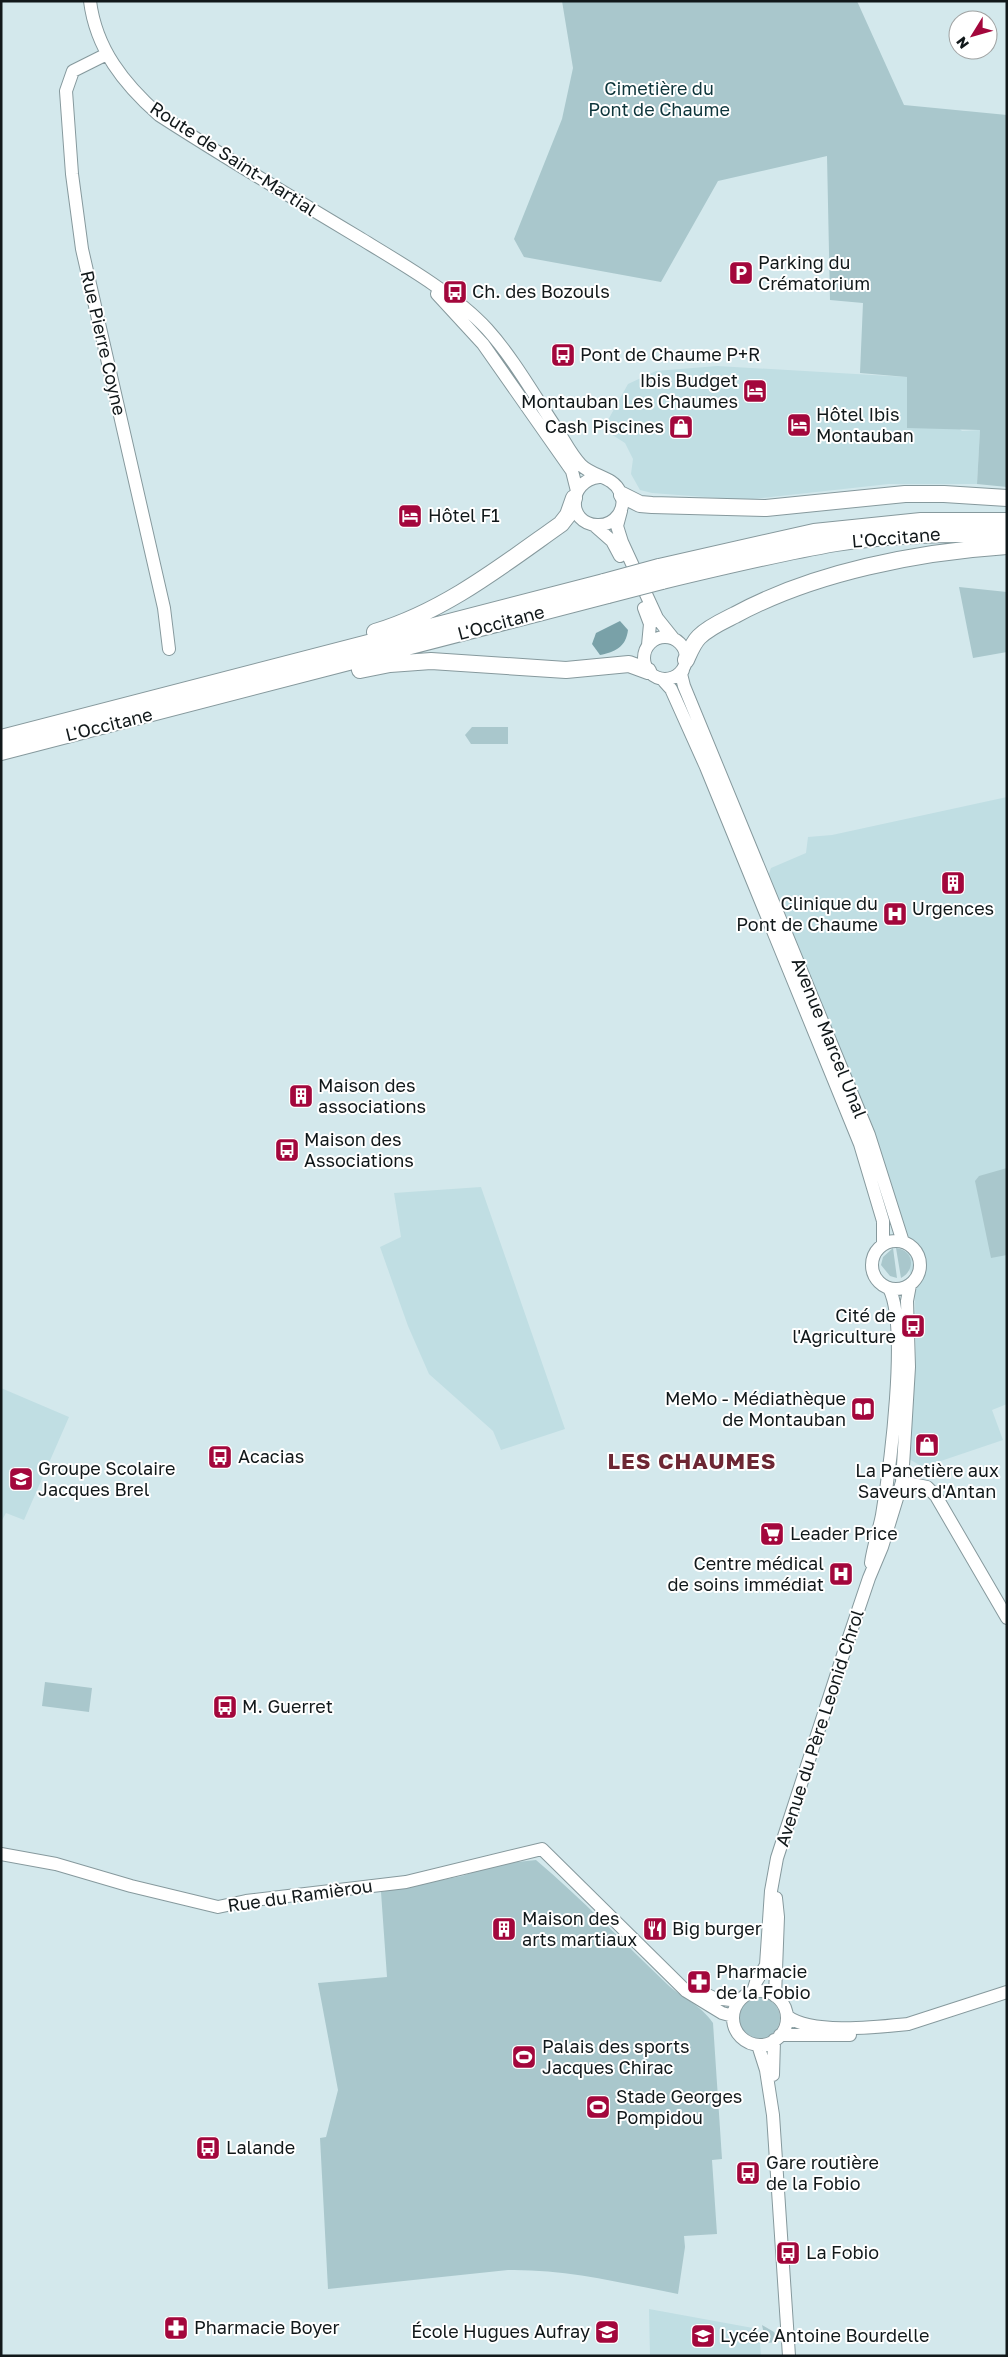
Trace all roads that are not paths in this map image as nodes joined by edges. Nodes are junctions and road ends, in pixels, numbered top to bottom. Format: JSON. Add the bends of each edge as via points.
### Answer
{"nodes":[{"id":1,"x":90,"y":1,"type":"edge"},
{"id":2,"x":107,"y":54,"type":"junction"},
{"id":3,"x":421,"y":278,"type":"junction"},
{"id":4,"x":468,"y":328,"type":"junction"},
{"id":5,"x":521,"y":375,"type":"junction"},
{"id":6,"x":599,"y":477,"type":"junction"},
{"id":7,"x":575,"y":494,"type":"junction"},
{"id":8,"x":1007,"y":498,"type":"edge"},
{"id":9,"x":621,"y":503,"type":"junction"},
{"id":10,"x":1007,"y":521,"type":"edge"},
{"id":11,"x":595,"y":526,"type":"junction"},
{"id":12,"x":1007,"y":534,"type":"edge"},
{"id":13,"x":1007,"y":546,"type":"edge"},
{"id":14,"x":660,"y":574,"type":"junction"},
{"id":15,"x":673,"y":638,"type":"junction"},
{"id":16,"x":648,"y":645,"type":"junction"},
{"id":17,"x":169,"y":649,"type":"dead end"},
{"id":18,"x":685,"y":665,"type":"junction"},
{"id":19,"x":295,"y":669,"type":"junction"},
{"id":20,"x":655,"y":675,"type":"junction"},
{"id":21,"x":1,"y":738,"type":"edge"},
{"id":22,"x":1,"y":752,"type":"edge"},
{"id":23,"x":903,"y":1242,"type":"junction"},
{"id":24,"x":883,"y":1244,"type":"junction"},
{"id":25,"x":910,"y":1285,"type":"junction"},
{"id":26,"x":889,"y":1288,"type":"junction"},
{"id":27,"x":896,"y":1391,"type":"junction"},
{"id":28,"x":902,"y":1482,"type":"junction"},
{"id":29,"x":869,"y":1578,"type":"junction"},
{"id":30,"x":1007,"y":1618,"type":"edge"},
{"id":31,"x":1,"y":1854,"type":"edge"},
{"id":32,"x":774,"y":1879,"type":"junction"},
{"id":33,"x":670,"y":1975,"type":"junction"},
{"id":34,"x":753,"y":1992,"type":"junction"},
{"id":35,"x":1007,"y":1992,"type":"edge"},
{"id":36,"x":775,"y":1996,"type":"junction"},
{"id":37,"x":739,"y":2001,"type":"junction"},
{"id":38,"x":733,"y":2016,"type":"junction"},
{"id":39,"x":787,"y":2016,"type":"junction"},
{"id":40,"x":891,"y":2026,"type":"junction"},
{"id":41,"x":777,"y":2038,"type":"junction"},
{"id":42,"x":758,"y":2045,"type":"junction"},
{"id":43,"x":773,"y":2115,"type":"junction"},
{"id":44,"x":789,"y":2356,"type":"edge"}],
"edges":[{"from":1,"to":2,"type":"main road","name":"Route de Saint-Martial","via":[[96,30]]},
{"from":2,"to":3,"type":"main road","name":"Route de Saint-Martial","via":[[134,94],[159,115]]},
{"from":2,"to":17,"type":"main road","name":"Rue Pierre Coyne","via":[[74,71],[66,91],[72,174],[82,249],[164,608]]},
{"from":3,"to":4,"type":"main road","name":"Route de Saint-Martial"},
{"from":3,"to":5,"type":"main road","name":"Route de Saint-Martial","via":[[450,296],[485,326]]},
{"from":4,"to":5,"type":"main road","via":[[480,330]]},
{"from":4,"to":7,"type":"main road","name":"Route de Saint-Martial","via":[[497,363],[572,471]]},
{"from":5,"to":6,"type":"main road","name":"Route de Saint-Martial","via":[[581,465]]},
{"from":6,"to":7,"type":"main road","via":[[586,481]]},
{"from":6,"to":9,"type":"main road","via":[[615,484]]},
{"from":7,"to":11,"type":"main road","via":[[577,513]]},
{"from":7,"to":19,"type":"highway","via":[[568,515],[561,524],[452,598],[385,629],[337,643]]},
{"from":8,"to":9,"type":"highway","via":[[905,494],[766,508]]},
{"from":9,"to":11,"type":"main road","via":[[610,523]]},
{"from":9,"to":15,"type":"main road","via":[[618,526],[622,542],[657,618]]},
{"from":10,"to":14,"type":"highway","name":"L'Occitane","via":[[921,521],[824,531],[760,543]]},
{"from":11,"to":16,"type":"main road","via":[[612,541],[647,615],[650,624]]},
{"from":12,"to":14,"type":"highway","name":"L'Occitane","via":[[949,533],[838,543]]},
{"from":13,"to":18,"type":"highway","via":[[963,549],[885,563],[770,598],[705,632],[692,645]]},
{"from":14,"to":19,"type":"highway","name":"L'Occitane","bridge":true},
{"from":15,"to":16,"type":"main road","via":[[659,637]]},
{"from":15,"to":18,"type":"main road","via":[[683,647]]},
{"from":16,"to":20,"type":"main road","via":[[643,658]]},
{"from":18,"to":20,"type":"main road","via":[[674,678]]},
{"from":18,"to":23,"type":"main road","name":"Avenue Marcel Unal","via":[[681,674],[684,686],[869,1135]]},
{"from":19,"to":20,"type":"highway","via":[[336,674],[390,664],[431,661],[566,670],[629,664]]},
{"from":19,"to":21,"type":"highway","name":"L'Occitane"},
{"from":19,"to":22,"type":"highway","name":"L'Occitane"},
{"from":20,"to":24,"type":"main road","name":"Avenue Marcel Unal","via":[[671,689],[706,767],[860,1144],[883,1221]]},
{"from":23,"to":24,"type":"main road"},
{"from":23,"to":25,"type":"main road","via":[[913,1247],[920,1260],[918,1274]]},
{"from":24,"to":26,"type":"main road","via":[[873,1255],[872,1270],[879,1283]]},
{"from":25,"to":26,"type":"main road","via":[[899,1290]]},
{"from":25,"to":28,"type":"main road"},
{"from":26,"to":27,"type":"main road","via":[[896,1307]]},
{"from":27,"to":28,"type":"main road","via":[[899,1410],[895,1473]]},
{"from":27,"to":29,"type":"main road","name":"Avenue du Père Leonid Chrol","via":[[887,1476]]},
{"from":28,"to":29,"type":"main road","name":"Avenue du Père Leonid Chrol","via":[[882,1548]]},
{"from":28,"to":30,"type":"main road","via":[[927,1487],[936,1496]]},
{"from":29,"to":32,"type":"main road","name":"Avenue du Père Leonid Chrol","via":[[803,1775],[777,1858]]},
{"from":31,"to":33,"type":"main road","name":"Rue du Ramièrou","via":[[56,1864],[218,1906],[406,1882],[542,1849]]},
{"from":32,"to":34,"type":"main road","name":"Avenue du Père Leonid Chrol","via":[[766,1965]]},
{"from":32,"to":36,"type":"main road","name":"Avenue du Père Leonid Chrol","via":[[778,1917]]},
{"from":33,"to":37,"type":"main road","via":[[714,1998]]},
{"from":33,"to":38,"type":"main road","via":[[686,1991],[722,2013]]},
{"from":34,"to":36,"type":"main road"},
{"from":34,"to":37,"type":"main road"},
{"from":35,"to":40,"type":"main road","via":[[908,2024]]},
{"from":36,"to":39,"type":"main road"},
{"from":37,"to":38,"type":"main road"},
{"from":38,"to":42,"type":"main road","via":[[734,2027],[741,2037]]},
{"from":39,"to":40,"type":"main road","via":[[793,2021],[821,2026]]},
{"from":39,"to":41,"type":"main road"},
{"from":40,"to":41,"type":"main road","via":[[851,2034]]},
{"from":41,"to":42,"type":"main road"},
{"from":41,"to":43,"type":"main road","via":[[772,2059]]},
{"from":42,"to":43,"type":"main road","via":[[766,2070]]},
{"from":43,"to":44,"type":"main road"}]}
